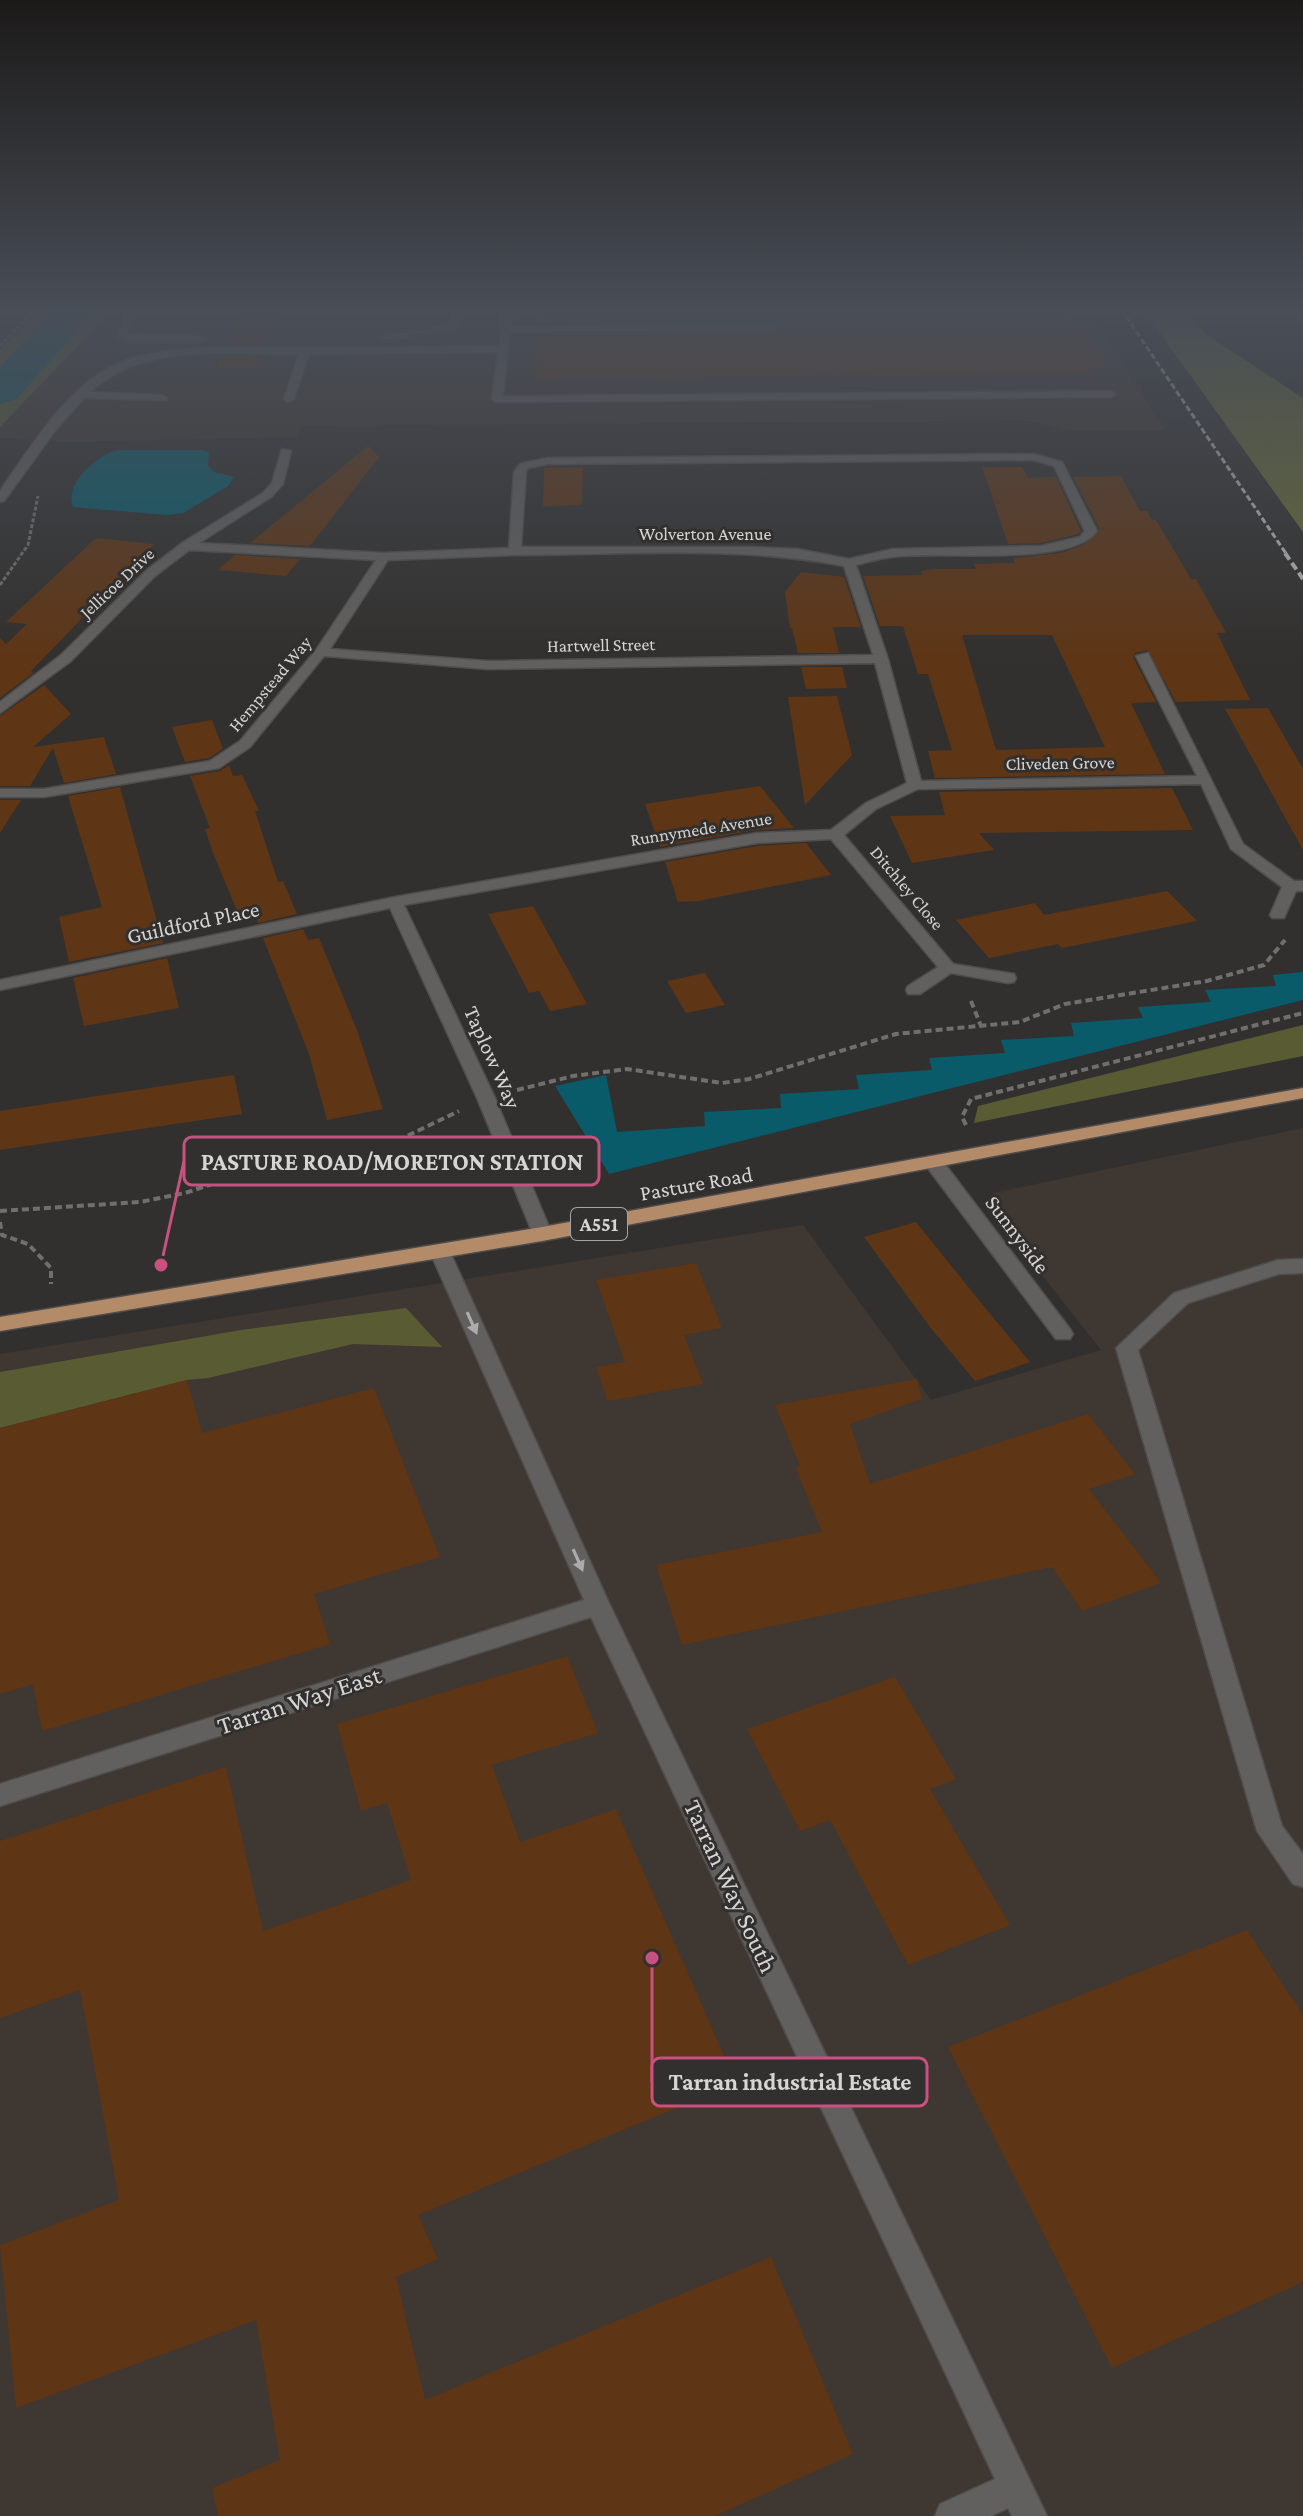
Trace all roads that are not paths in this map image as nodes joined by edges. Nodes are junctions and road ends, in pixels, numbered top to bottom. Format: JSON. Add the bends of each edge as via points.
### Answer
{"nodes":[{"id":1,"x":54,"y":426,"type":"edge"},
{"id":2,"x":286,"y":451,"type":"dead end"},
{"id":3,"x":0,"y":499,"type":"edge"},
{"id":4,"x":186,"y":546,"type":"junction"},
{"id":5,"x":515,"y":551,"type":"junction"},
{"id":6,"x":384,"y":557,"type":"junction"},
{"id":7,"x":849,"y":563,"type":"junction"},
{"id":8,"x":321,"y":652,"type":"junction"},
{"id":9,"x":1143,"y":656,"type":"dead end"},
{"id":10,"x":881,"y":659,"type":"junction"},
{"id":11,"x":0,"y":709,"type":"edge"},
{"id":12,"x":1206,"y":780,"type":"junction"},
{"id":13,"x":915,"y":785,"type":"junction"},
{"id":14,"x":0,"y":793,"type":"edge"},
{"id":15,"x":835,"y":834,"type":"junction"},
{"id":16,"x":1297,"y":886,"type":"edge"},
{"id":17,"x":395,"y":902,"type":"junction"},
{"id":18,"x":1278,"y":915,"type":"road end"},
{"id":19,"x":948,"y":968,"type":"junction"},
{"id":20,"x":1008,"y":978,"type":"dead end"},
{"id":21,"x":0,"y":985,"type":"edge"},
{"id":22,"x":914,"y":990,"type":"dead end"},
{"id":23,"x":1303,"y":1093,"type":"edge"},
{"id":24,"x":934,"y":1163,"type":"junction"},
{"id":25,"x":542,"y":1234,"type":"junction"},
{"id":26,"x":440,"y":1252,"type":"junction"},
{"id":27,"x":1303,"y":1266,"type":"edge"},
{"id":28,"x":0,"y":1324,"type":"edge"},
{"id":29,"x":1063,"y":1334,"type":"dead end"},
{"id":30,"x":598,"y":1605,"type":"junction"},
{"id":31,"x":0,"y":1795,"type":"edge"},
{"id":32,"x":1303,"y":1875,"type":"edge"},
{"id":33,"x":1023,"y":2501,"type":"edge"},
{"id":34,"x":952,"y":2516,"type":"edge"}],
"edges":[{"from":1,"to":3,"type":"street"},
{"from":2,"to":4,"type":"street","name":"Jellicoe Drive","via":[[277,484],[267,495]]},
{"from":4,"to":6,"type":"street","name":"Wolverton Avenue"},
{"from":4,"to":11,"type":"street","name":"Jellicoe Drive","via":[[151,573],[66,658]]},
{"from":5,"to":6,"type":"street","name":"Wolverton Avenue"},
{"from":5,"to":7,"type":"street","name":"Wolverton Avenue","via":[[751,551]]},
{"from":5,"to":7,"type":"street","name":"Wolverton Avenue","via":[[520,472],[533,463],[1041,458],[1058,464],[1091,531],[1084,540],[1041,550],[893,553]]},
{"from":6,"to":8,"type":"street","name":"Hempstead Way"},
{"from":7,"to":10,"type":"street"},
{"from":8,"to":10,"type":"street","name":"Hartwell Street","via":[[487,665]]},
{"from":8,"to":14,"type":"street","name":"Hempstead Way","via":[[245,744],[214,765],[44,793]]},
{"from":9,"to":12,"type":"street"},
{"from":10,"to":13,"type":"street"},
{"from":12,"to":13,"type":"street","name":"Cliveden Grove"},
{"from":12,"to":16,"type":"street","via":[[1236,846]]},
{"from":13,"to":15,"type":"street","via":[[871,806]]},
{"from":15,"to":17,"type":"street","name":"Runnymede Avenue","via":[[757,838]]},
{"from":15,"to":19,"type":"street","name":"Ditchley Close"},
{"from":16,"to":18,"type":"street"},
{"from":17,"to":21,"type":"street","name":"Guildford Place"},
{"from":17,"to":25,"type":"street","name":"Taplow Way"},
{"from":19,"to":20,"type":"street"},
{"from":19,"to":22,"type":"street"},
{"from":23,"to":24,"type":"main road","name":"Pasture Road","number":"A551"},
{"from":24,"to":25,"type":"main road","name":"Pasture Road","number":"A551"},
{"from":24,"to":29,"type":"street","name":"Sunnyside"},
{"from":25,"to":26,"type":"main road","name":"Pasture Road","number":"A551"},
{"from":26,"to":28,"type":"main road","name":"Pasture Road","number":"A551"},
{"from":26,"to":30,"type":"street","name":"Tarran Way South","one_way":true},
{"from":27,"to":32,"type":"street","via":[[1278,1267],[1181,1298],[1127,1348],[1270,1831]]},
{"from":30,"to":31,"type":"street","name":"Tarran Way East"},
{"from":30,"to":33,"type":"street","name":"Tarran Way South"},
{"from":33,"to":34,"type":"street"}]}
